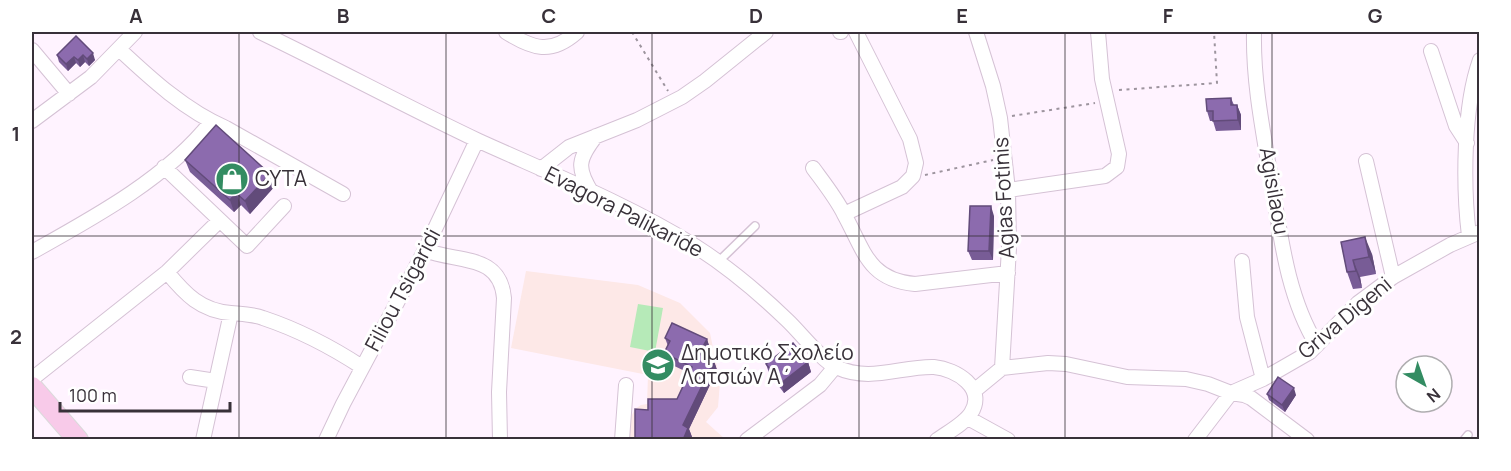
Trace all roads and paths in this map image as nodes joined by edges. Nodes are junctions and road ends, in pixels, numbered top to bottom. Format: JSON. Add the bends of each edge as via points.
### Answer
{"nodes":[{"id":1,"x":135,"y":32,"type":"edge"},
{"id":2,"x":262,"y":32,"type":"edge"},
{"id":3,"x":506,"y":32,"type":"edge"},
{"id":4,"x":577,"y":32,"type":"edge"},
{"id":5,"x":632,"y":32,"type":"edge"},
{"id":6,"x":766,"y":32,"type":"edge"},
{"id":7,"x":855,"y":32,"type":"edge"},
{"id":8,"x":976,"y":32,"type":"edge"},
{"id":9,"x":1098,"y":32,"type":"edge"},
{"id":10,"x":1214,"y":32,"type":"edge"},
{"id":11,"x":1254,"y":32,"type":"edge"},
{"id":12,"x":32,"y":50,"type":"edge"},
{"id":13,"x":119,"y":50,"type":"junction"},
{"id":14,"x":1431,"y":51,"type":"dead end"},
{"id":15,"x":1479,"y":60,"type":"edge"},
{"id":16,"x":1119,"y":90,"type":"dead end"},
{"id":17,"x":69,"y":94,"type":"junction"},
{"id":18,"x":674,"y":101,"type":"junction"},
{"id":19,"x":1107,"y":101,"type":"junction"},
{"id":20,"x":1000,"y":118,"type":"junction"},
{"id":21,"x":32,"y":121,"type":"edge"},
{"id":22,"x":211,"y":122,"type":"junction"},
{"id":23,"x":596,"y":136,"type":"junction"},
{"id":24,"x":477,"y":140,"type":"junction"},
{"id":25,"x":1467,"y":143,"type":"junction"},
{"id":26,"x":1004,"y":157,"type":"junction"},
{"id":27,"x":1366,"y":161,"type":"dead end"},
{"id":28,"x":164,"y":167,"type":"junction"},
{"id":29,"x":813,"y":168,"type":"dead end"},
{"id":30,"x":541,"y":169,"type":"junction"},
{"id":31,"x":912,"y":178,"type":"junction"},
{"id":32,"x":1008,"y":190,"type":"junction"},
{"id":33,"x":592,"y":193,"type":"junction"},
{"id":34,"x":343,"y":194,"type":"dead end"},
{"id":35,"x":284,"y":206,"type":"dead end"},
{"id":36,"x":844,"y":214,"type":"junction"},
{"id":37,"x":219,"y":221,"type":"junction"},
{"id":38,"x":755,"y":226,"type":"dead end"},
{"id":39,"x":1474,"y":234,"type":"edge"},
{"id":40,"x":425,"y":250,"type":"junction"},
{"id":41,"x":32,"y":252,"type":"edge"},
{"id":42,"x":1242,"y":261,"type":"dead end"},
{"id":43,"x":718,"y":262,"type":"junction"},
{"id":44,"x":167,"y":272,"type":"junction"},
{"id":45,"x":1008,"y":273,"type":"junction"},
{"id":46,"x":1393,"y":277,"type":"junction"},
{"id":47,"x":231,"y":313,"type":"junction"},
{"id":48,"x":1317,"y":345,"type":"junction"},
{"id":49,"x":362,"y":367,"type":"junction"},
{"id":50,"x":836,"y":367,"type":"junction"},
{"id":51,"x":1002,"y":368,"type":"junction"},
{"id":52,"x":190,"y":377,"type":"dead end"},
{"id":53,"x":32,"y":379,"type":"edge"},
{"id":54,"x":1263,"y":379,"type":"junction"},
{"id":55,"x":216,"y":381,"type":"junction"},
{"id":56,"x":626,"y":385,"type":"dead end"},
{"id":57,"x":32,"y":387,"type":"edge"},
{"id":58,"x":974,"y":391,"type":"junction"},
{"id":59,"x":1231,"y":393,"type":"junction"},
{"id":60,"x":968,"y":418,"type":"junction"},
{"id":61,"x":78,"y":440,"type":"edge"},
{"id":62,"x":203,"y":440,"type":"edge"},
{"id":63,"x":326,"y":440,"type":"edge"},
{"id":64,"x":500,"y":440,"type":"edge"},
{"id":65,"x":622,"y":440,"type":"edge"},
{"id":66,"x":747,"y":440,"type":"edge"},
{"id":67,"x":937,"y":440,"type":"edge"},
{"id":68,"x":1008,"y":440,"type":"edge"},
{"id":69,"x":1195,"y":440,"type":"edge"},
{"id":70,"x":1307,"y":440,"type":"edge"}],
"edges":[{"from":1,"to":13,"type":"street"},
{"from":2,"to":24,"type":"street","name":"Evagora Palikaride"},
{"from":3,"to":4,"type":"street","via":[[529,45],[545,47]]},
{"from":5,"to":18,"type":"path"},
{"from":6,"to":18,"type":"street"},
{"from":7,"to":31,"type":"street","via":[[912,144],[916,163]]},
{"from":8,"to":20,"type":"street","name":"Agias Fotinis"},
{"from":9,"to":19,"type":"street"},
{"from":10,"to":16,"type":"path","via":[[1217,83]]},
{"from":11,"to":48,"type":"street","name":"Agisilaou","via":[[1260,111],[1279,225],[1298,306]]},
{"from":12,"to":17,"type":"street"},
{"from":13,"to":17,"type":"street"},
{"from":13,"to":22,"type":"street"},
{"from":14,"to":25,"type":"street","via":[[1456,126]]},
{"from":15,"to":25,"type":"street","via":[[1470,100]]},
{"from":17,"to":21,"type":"street"},
{"from":18,"to":23,"type":"street"},
{"from":19,"to":20,"type":"path"},
{"from":19,"to":32,"type":"street","via":[[1119,154],[1117,167],[1105,176]]},
{"from":20,"to":26,"type":"street","name":"Agias Fotinis"},
{"from":22,"to":28,"type":"street"},
{"from":22,"to":34,"type":"street"},
{"from":23,"to":30,"type":"street","via":[[569,147]]},
{"from":23,"to":33,"type":"street","via":[[580,163]]},
{"from":24,"to":30,"type":"street","name":"Evagora Palikaride"},
{"from":24,"to":40,"type":"street","name":"Filiou Tsigaridi"},
{"from":25,"to":39,"type":"street","via":[[1466,178]]},
{"from":26,"to":31,"type":"path"},
{"from":26,"to":32,"type":"street","name":"Agias Fotinis"},
{"from":27,"to":46,"type":"street"},
{"from":28,"to":37,"type":"street"},
{"from":28,"to":41,"type":"street","via":[[97,214]]},
{"from":29,"to":36,"type":"street"},
{"from":30,"to":33,"type":"street","name":"Evagora Palikaride"},
{"from":31,"to":36,"type":"street","via":[[898,190]]},
{"from":32,"to":45,"type":"street","name":"Agias Fotinis"},
{"from":33,"to":43,"type":"street","name":"Evagora Palikaride","via":[[663,228]]},
{"from":35,"to":37,"type":"street","via":[[247,246]]},
{"from":36,"to":45,"type":"street","via":[[871,265],[894,280],[915,284]]},
{"from":37,"to":44,"type":"street"},
{"from":38,"to":43,"type":"lane"},
{"from":39,"to":46,"type":"street","name":"Griva Digeni"},
{"from":40,"to":49,"type":"street","name":"Filiou Tsigaridi"},
{"from":40,"to":64,"type":"street","via":[[486,266],[502,285]]},
{"from":42,"to":54,"type":"street","via":[[1247,317]]},
{"from":43,"to":50,"type":"street","name":"Evagora Palikaride","via":[[765,299]]},
{"from":44,"to":47,"type":"street","via":[[196,303]]},
{"from":44,"to":53,"type":"street"},
{"from":45,"to":51,"type":"street","name":"Agias Fotinis"},
{"from":46,"to":48,"type":"street","name":"Griva Digeni","via":[[1358,303]]},
{"from":47,"to":49,"type":"street","via":[[250,314],[273,322]]},
{"from":47,"to":55,"type":"street"},
{"from":48,"to":54,"type":"street","name":"Griva Digeni"},
{"from":49,"to":63,"type":"street","name":"Filiou Tsigaridi"},
{"from":50,"to":58,"type":"street","via":[[871,374],[943,368],[958,375]]},
{"from":50,"to":66,"type":"street","via":[[820,385]]},
{"from":51,"to":58,"type":"street"},
{"from":51,"to":59,"type":"street","via":[[1066,364],[1127,377],[1186,379]]},
{"from":52,"to":55,"type":"street"},
{"from":54,"to":59,"type":"street","name":"Griva Digeni"},
{"from":55,"to":62,"type":"street"},
{"from":56,"to":65,"type":"street"},
{"from":57,"to":61,"type":"main road"},
{"from":58,"to":60,"type":"street","via":[[975,403]]},
{"from":59,"to":69,"type":"street","name":"Griva Digeni"},
{"from":59,"to":70,"type":"street","via":[[1251,399]]},
{"from":60,"to":67,"type":"street"},
{"from":60,"to":68,"type":"street"}]}
